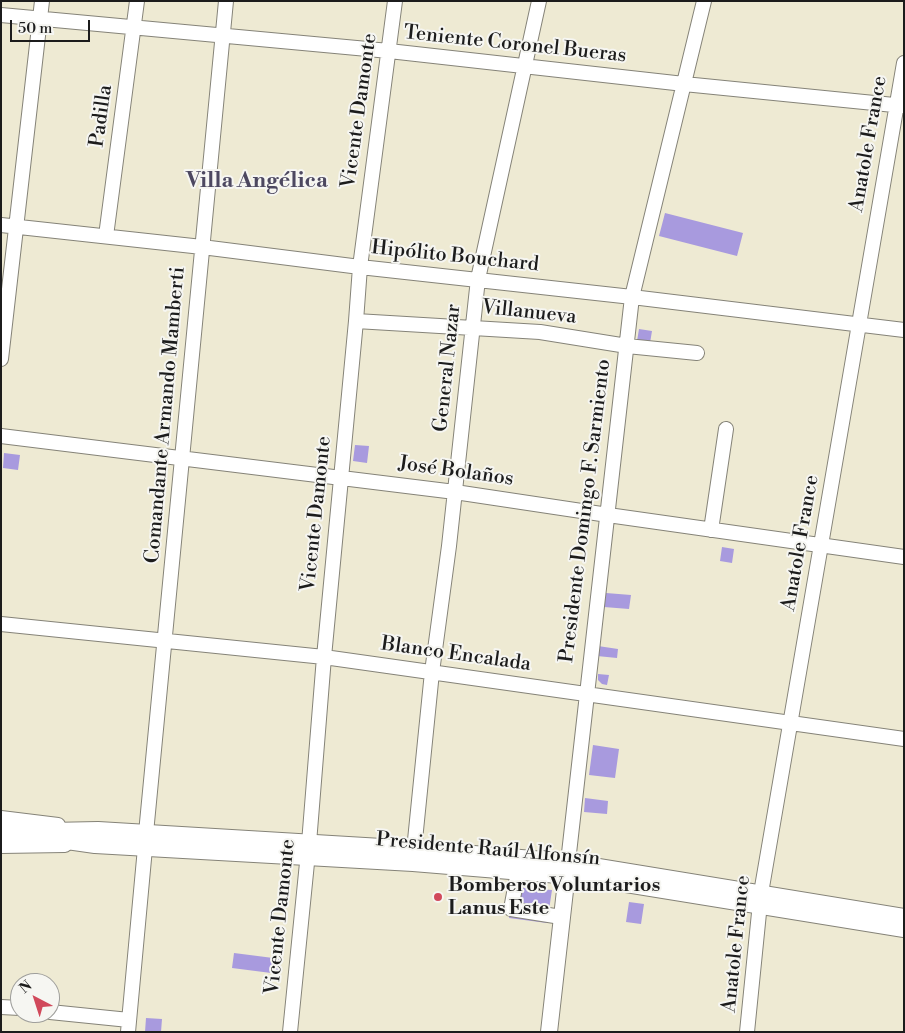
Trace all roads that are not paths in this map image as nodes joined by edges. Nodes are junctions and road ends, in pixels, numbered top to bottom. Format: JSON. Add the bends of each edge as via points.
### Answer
{"nodes":[{"id":1,"x":42,"y":1,"type":"edge"},
{"id":2,"x":137,"y":1,"type":"edge"},
{"id":3,"x":226,"y":1,"type":"edge"},
{"id":4,"x":395,"y":1,"type":"edge"},
{"id":5,"x":539,"y":1,"type":"edge"},
{"id":6,"x":704,"y":1,"type":"edge"},
{"id":7,"x":1,"y":14,"type":"edge"},
{"id":8,"x":40,"y":18,"type":"junction"},
{"id":9,"x":134,"y":27,"type":"junction"},
{"id":10,"x":224,"y":35,"type":"junction"},
{"id":11,"x":389,"y":51,"type":"junction"},
{"id":12,"x":904,"y":63,"type":"edge"},
{"id":13,"x":525,"y":66,"type":"junction"},
{"id":14,"x":684,"y":84,"type":"junction"},
{"id":15,"x":900,"y":106,"type":"edge"},
{"id":16,"x":1,"y":225,"type":"edge"},
{"id":17,"x":16,"y":227,"type":"junction"},
{"id":18,"x":106,"y":236,"type":"junction"},
{"id":19,"x":202,"y":247,"type":"junction"},
{"id":20,"x":360,"y":267,"type":"junction"},
{"id":21,"x":478,"y":279,"type":"junction"},
{"id":22,"x":632,"y":297,"type":"junction"},
{"id":23,"x":356,"y":321,"type":"junction"},
{"id":24,"x":472,"y":326,"type":"junction"},
{"id":25,"x":858,"y":326,"type":"junction"},
{"id":26,"x":904,"y":330,"type":"edge"},
{"id":27,"x":627,"y":346,"type":"junction"},
{"id":28,"x":697,"y":353,"type":"dead end"},
{"id":29,"x":1,"y":359,"type":"edge"},
{"id":30,"x":726,"y":429,"type":"dead end"},
{"id":31,"x":1,"y":436,"type":"edge"},
{"id":32,"x":182,"y":457,"type":"junction"},
{"id":33,"x":342,"y":477,"type":"junction"},
{"id":34,"x":455,"y":492,"type":"junction"},
{"id":35,"x":608,"y":516,"type":"junction"},
{"id":36,"x":711,"y":530,"type":"junction"},
{"id":37,"x":821,"y":545,"type":"junction"},
{"id":38,"x":904,"y":557,"type":"edge"},
{"id":39,"x":1,"y":624,"type":"edge"},
{"id":40,"x":165,"y":642,"type":"junction"},
{"id":41,"x":324,"y":657,"type":"junction"},
{"id":42,"x":432,"y":672,"type":"junction"},
{"id":43,"x":587,"y":693,"type":"junction"},
{"id":44,"x":790,"y":722,"type":"junction"},
{"id":45,"x":904,"y":739,"type":"edge"},
{"id":46,"x":2,"y":832,"type":"edge"},
{"id":47,"x":146,"y":841,"type":"junction"},
{"id":48,"x":308,"y":850,"type":"junction"},
{"id":49,"x":414,"y":856,"type":"junction"},
{"id":50,"x":567,"y":869,"type":"junction"},
{"id":51,"x":518,"y":872,"type":"junction"},
{"id":52,"x":761,"y":899,"type":"junction"},
{"id":53,"x":561,"y":917,"type":"junction"},
{"id":54,"x":904,"y":917,"type":"edge"},
{"id":55,"x":904,"y":929,"type":"edge"},
{"id":56,"x":60,"y":1014,"type":"edge"},
{"id":57,"x":129,"y":1026,"type":"edge"},
{"id":58,"x":290,"y":1032,"type":"edge"},
{"id":59,"x":549,"y":1032,"type":"edge"},
{"id":60,"x":747,"y":1032,"type":"edge"}],
"edges":[{"from":1,"to":8,"type":"street"},
{"from":2,"to":9,"type":"street","name":"Padilla"},
{"from":3,"to":10,"type":"street","name":"Comandante Armando Mamberti"},
{"from":4,"to":11,"type":"street","name":"Vicente Damonte"},
{"from":5,"to":13,"type":"street","name":"General Nazar"},
{"from":6,"to":14,"type":"street","name":"Presidente Domingo F. Sarmiento"},
{"from":7,"to":8,"type":"street","name":"Teniente Coronel Bueras"},
{"from":8,"to":9,"type":"street","name":"Teniente Coronel Bueras"},
{"from":8,"to":17,"type":"street"},
{"from":9,"to":10,"type":"street","name":"Teniente Coronel Bueras"},
{"from":9,"to":18,"type":"street","name":"Padilla"},
{"from":10,"to":11,"type":"street","name":"Teniente Coronel Bueras"},
{"from":10,"to":19,"type":"street","name":"Comandante Armando Mamberti"},
{"from":11,"to":13,"type":"street","name":"Teniente Coronel Bueras"},
{"from":11,"to":20,"type":"street","name":"Vicente Damonte"},
{"from":12,"to":15,"type":"street","name":"Anatole France"},
{"from":13,"to":14,"type":"street","name":"Teniente Coronel Bueras"},
{"from":13,"to":21,"type":"street","name":"General Nazar"},
{"from":14,"to":15,"type":"street","name":"Teniente Coronel Bueras"},
{"from":14,"to":22,"type":"street","name":"Presidente Domingo F. Sarmiento"},
{"from":15,"to":25,"type":"street","name":"Anatole France"},
{"from":16,"to":17,"type":"street","name":"Hipólito Bouchard"},
{"from":17,"to":18,"type":"street","name":"Hipólito Bouchard"},
{"from":17,"to":29,"type":"street"},
{"from":18,"to":19,"type":"street","name":"Hipólito Bouchard"},
{"from":19,"to":20,"type":"street","name":"Hipólito Bouchard"},
{"from":19,"to":32,"type":"street","name":"Comandante Armando Mamberti"},
{"from":20,"to":21,"type":"street","name":"Hipólito Bouchard"},
{"from":20,"to":23,"type":"street","name":"Vicente Damonte"},
{"from":21,"to":22,"type":"street","name":"Hipólito Bouchard"},
{"from":21,"to":24,"type":"street","name":"General Nazar"},
{"from":22,"to":25,"type":"street","name":"Hipólito Bouchard"},
{"from":22,"to":27,"type":"street","name":"Presidente Domingo F. Sarmiento"},
{"from":23,"to":24,"type":"street","name":"Villanueva"},
{"from":23,"to":33,"type":"street","name":"Vicente Damonte"},
{"from":24,"to":27,"type":"street","name":"Villanueva","via":[[540,332]]},
{"from":24,"to":34,"type":"street","name":"General Nazar"},
{"from":25,"to":26,"type":"street","name":"Hipólito Bouchard"},
{"from":25,"to":37,"type":"street","name":"Anatole France"},
{"from":27,"to":28,"type":"street","name":"Villanueva"},
{"from":27,"to":35,"type":"street","name":"Presidente Domingo F. Sarmiento"},
{"from":30,"to":36,"type":"street"},
{"from":31,"to":32,"type":"street","name":"José Bolaños"},
{"from":32,"to":33,"type":"street","name":"José Bolaños"},
{"from":32,"to":40,"type":"street","name":"Comandante Armando Mamberti"},
{"from":33,"to":34,"type":"street","name":"José Bolaños"},
{"from":33,"to":41,"type":"street","name":"Vicente Damonte"},
{"from":34,"to":35,"type":"street","name":"José Bolaños"},
{"from":34,"to":42,"type":"street","name":"General Nazar"},
{"from":35,"to":36,"type":"street","name":"José Bolaños"},
{"from":35,"to":43,"type":"street","name":"Presidente Domingo F. Sarmiento"},
{"from":36,"to":37,"type":"street","name":"José Bolaños"},
{"from":37,"to":38,"type":"street","name":"José Bolaños"},
{"from":37,"to":44,"type":"street","name":"Anatole France"},
{"from":39,"to":40,"type":"street","name":"Blanco Encalada"},
{"from":40,"to":41,"type":"street","name":"Blanco Encalada"},
{"from":40,"to":47,"type":"street","name":"Comandante Armando Mamberti"},
{"from":41,"to":42,"type":"street","name":"Blanco Encalada"},
{"from":41,"to":48,"type":"street","name":"Vicente Damonte"},
{"from":42,"to":43,"type":"street","name":"Blanco Encalada"},
{"from":42,"to":49,"type":"street","name":"General Nazar"},
{"from":43,"to":44,"type":"street","name":"Blanco Encalada"},
{"from":43,"to":50,"type":"street","name":"Presidente Domingo F. Sarmiento"},
{"from":44,"to":45,"type":"street","name":"Blanco Encalada"},
{"from":44,"to":52,"type":"street","name":"Anatole France"},
{"from":46,"to":47,"type":"main road","name":"Presidente Raúl Alfonsín"},
{"from":47,"to":48,"type":"main road","name":"Presidente Raúl Alfonsín"},
{"from":47,"to":57,"type":"street","name":"Comandante Armando Mamberti"},
{"from":48,"to":49,"type":"main road","name":"Presidente Raúl Alfonsín"},
{"from":48,"to":58,"type":"street","name":"Vicente Damonte"},
{"from":49,"to":50,"type":"main road","name":"Presidente Raúl Alfonsín"},
{"from":49,"to":51,"type":"main road","name":"Presidente Raúl Alfonsín"},
{"from":50,"to":51,"type":"main road","name":"Presidente Raúl Alfonsín"},
{"from":50,"to":52,"type":"main road","name":"Presidente Raúl Alfonsín"},
{"from":50,"to":53,"type":"main road","name":"Presidente Domingo F. Sarmiento"},
{"from":51,"to":53,"type":"street","via":[[511,909]]},
{"from":52,"to":54,"type":"main road","name":"Presidente Raúl Alfonsín"},
{"from":52,"to":55,"type":"main road","name":"Presidente Raúl Alfonsín"},
{"from":52,"to":60,"type":"street","name":"Anatole France"},
{"from":53,"to":59,"type":"main road","name":"Presidente Domingo F. Sarmiento"},
{"from":56,"to":57,"type":"street"}]}
